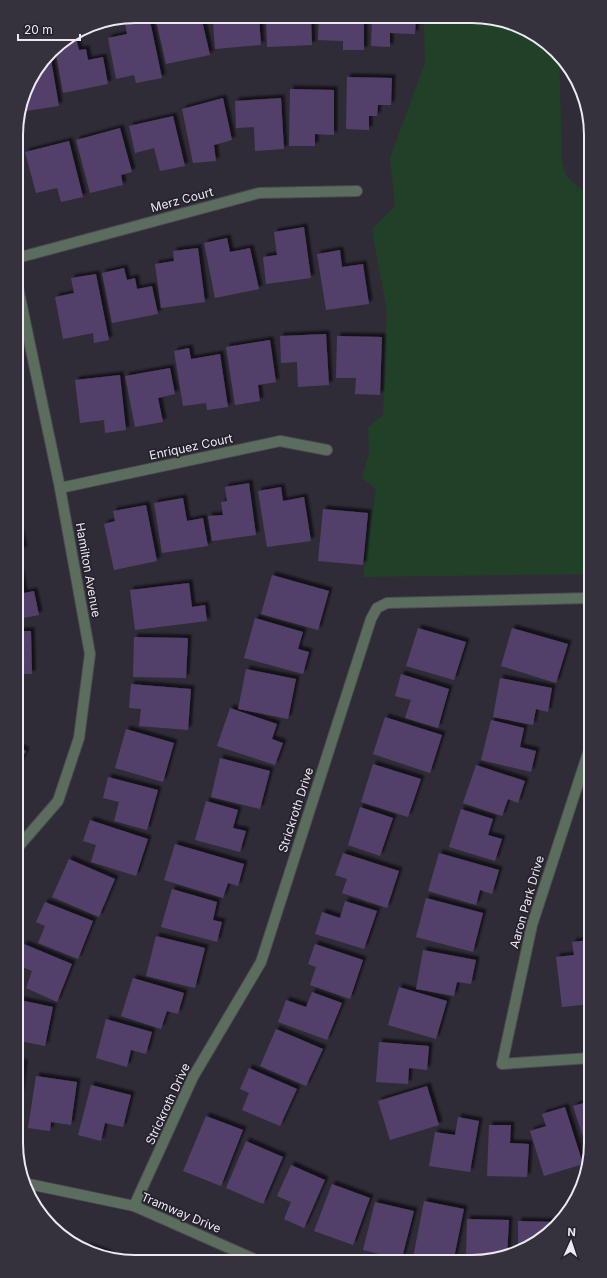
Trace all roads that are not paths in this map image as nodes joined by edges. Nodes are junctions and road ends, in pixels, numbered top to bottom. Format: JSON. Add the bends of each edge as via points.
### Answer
{"nodes":[{"id":1,"x":356,"y":191,"type":"dead end"},
{"id":2,"x":23,"y":256,"type":"edge"},
{"id":3,"x":23,"y":307,"type":"edge"},
{"id":4,"x":327,"y":450,"type":"dead end"},
{"id":5,"x":60,"y":488,"type":"junction"},
{"id":6,"x":584,"y":598,"type":"edge"},
{"id":7,"x":584,"y":765,"type":"edge"},
{"id":8,"x":23,"y":841,"type":"edge"},
{"id":9,"x":584,"y":1058,"type":"edge"},
{"id":10,"x":32,"y":1185,"type":"edge"},
{"id":11,"x":134,"y":1206,"type":"junction"},
{"id":12,"x":245,"y":1255,"type":"edge"}],
"edges":[{"from":1,"to":2,"type":"street","name":"Merz Court","via":[[258,193]]},
{"from":3,"to":5,"type":"street","name":"Hamilton Avenue"},
{"from":4,"to":5,"type":"street","name":"Enriquez Court","via":[[280,441]]},
{"from":5,"to":8,"type":"street","name":"Hamilton Avenue","via":[[90,654],[79,738],[58,802]]},
{"from":6,"to":11,"type":"street","name":"Strickroth Drive","via":[[387,603],[377,608],[371,619],[261,962],[193,1077]]},
{"from":7,"to":9,"type":"street","name":"Aaron Park Drive","via":[[532,925],[502,1064]]},
{"from":10,"to":11,"type":"street","name":"Tramway Drive"},
{"from":11,"to":12,"type":"street","name":"Tramway Drive"}]}
